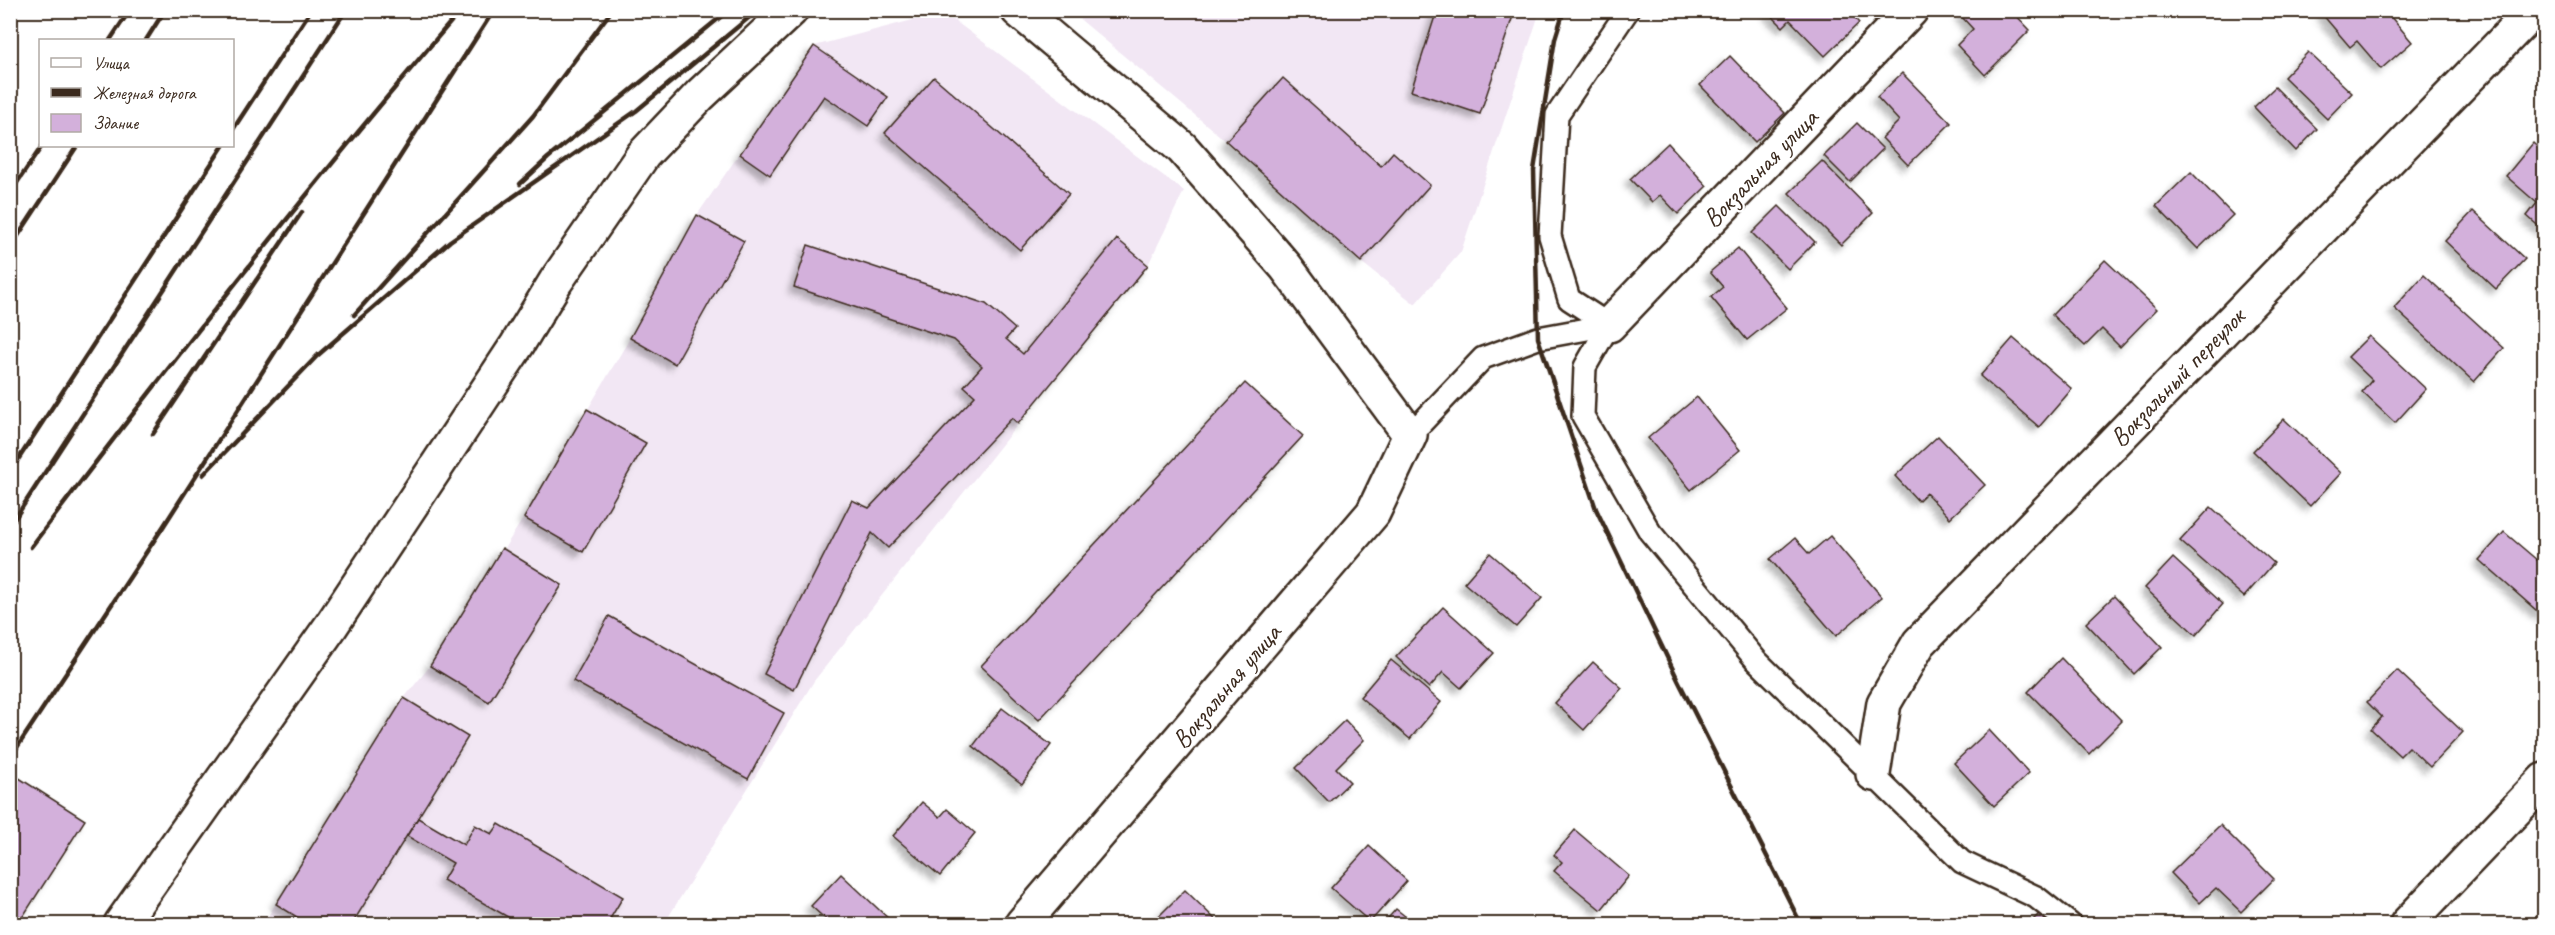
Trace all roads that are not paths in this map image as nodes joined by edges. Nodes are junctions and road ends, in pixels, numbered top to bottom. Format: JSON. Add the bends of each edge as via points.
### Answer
{"nodes":[{"id":1,"x":791,"y":10,"type":"edge"},
{"id":2,"x":1018,"y":10,"type":"edge"},
{"id":3,"x":1628,"y":10,"type":"edge"},
{"id":4,"x":1911,"y":10,"type":"edge"},
{"id":5,"x":2534,"y":10,"type":"edge"},
{"id":6,"x":1609,"y":325,"type":"junction"},
{"id":7,"x":1410,"y":435,"type":"junction"},
{"id":8,"x":1873,"y":774,"type":"junction"},
{"id":9,"x":2544,"y":780,"type":"edge"},
{"id":10,"x":121,"y":924,"type":"edge"},
{"id":11,"x":1022,"y":924,"type":"edge"},
{"id":12,"x":2070,"y":924,"type":"edge"},
{"id":13,"x":2407,"y":924,"type":"edge"}],
"edges":[{"from":1,"to":10,"type":"street","via":[[700,94],[643,155],[331,626]]},
{"from":2,"to":7,"type":"street","via":[[1182,148],[1286,267]]},
{"from":3,"to":6,"type":"lane","via":[[1557,115],[1550,237],[1569,299]]},
{"from":4,"to":6,"type":"street","name":"Вокзальная улица"},
{"from":5,"to":8,"type":"street","name":"Вокзальный переулок","via":[[1919,643],[1884,703]]},
{"from":6,"to":7,"type":"lane","via":[[1538,338],[1483,358]]},
{"from":6,"to":8,"type":"lane","via":[[1585,366],[1583,416],[1650,532],[1756,660]]},
{"from":7,"to":11,"type":"street","name":"Вокзальная улица","via":[[1373,513]]},
{"from":8,"to":12,"type":"lane","via":[[1962,862],[2036,897]]},
{"from":9,"to":13,"type":"street"}]}
